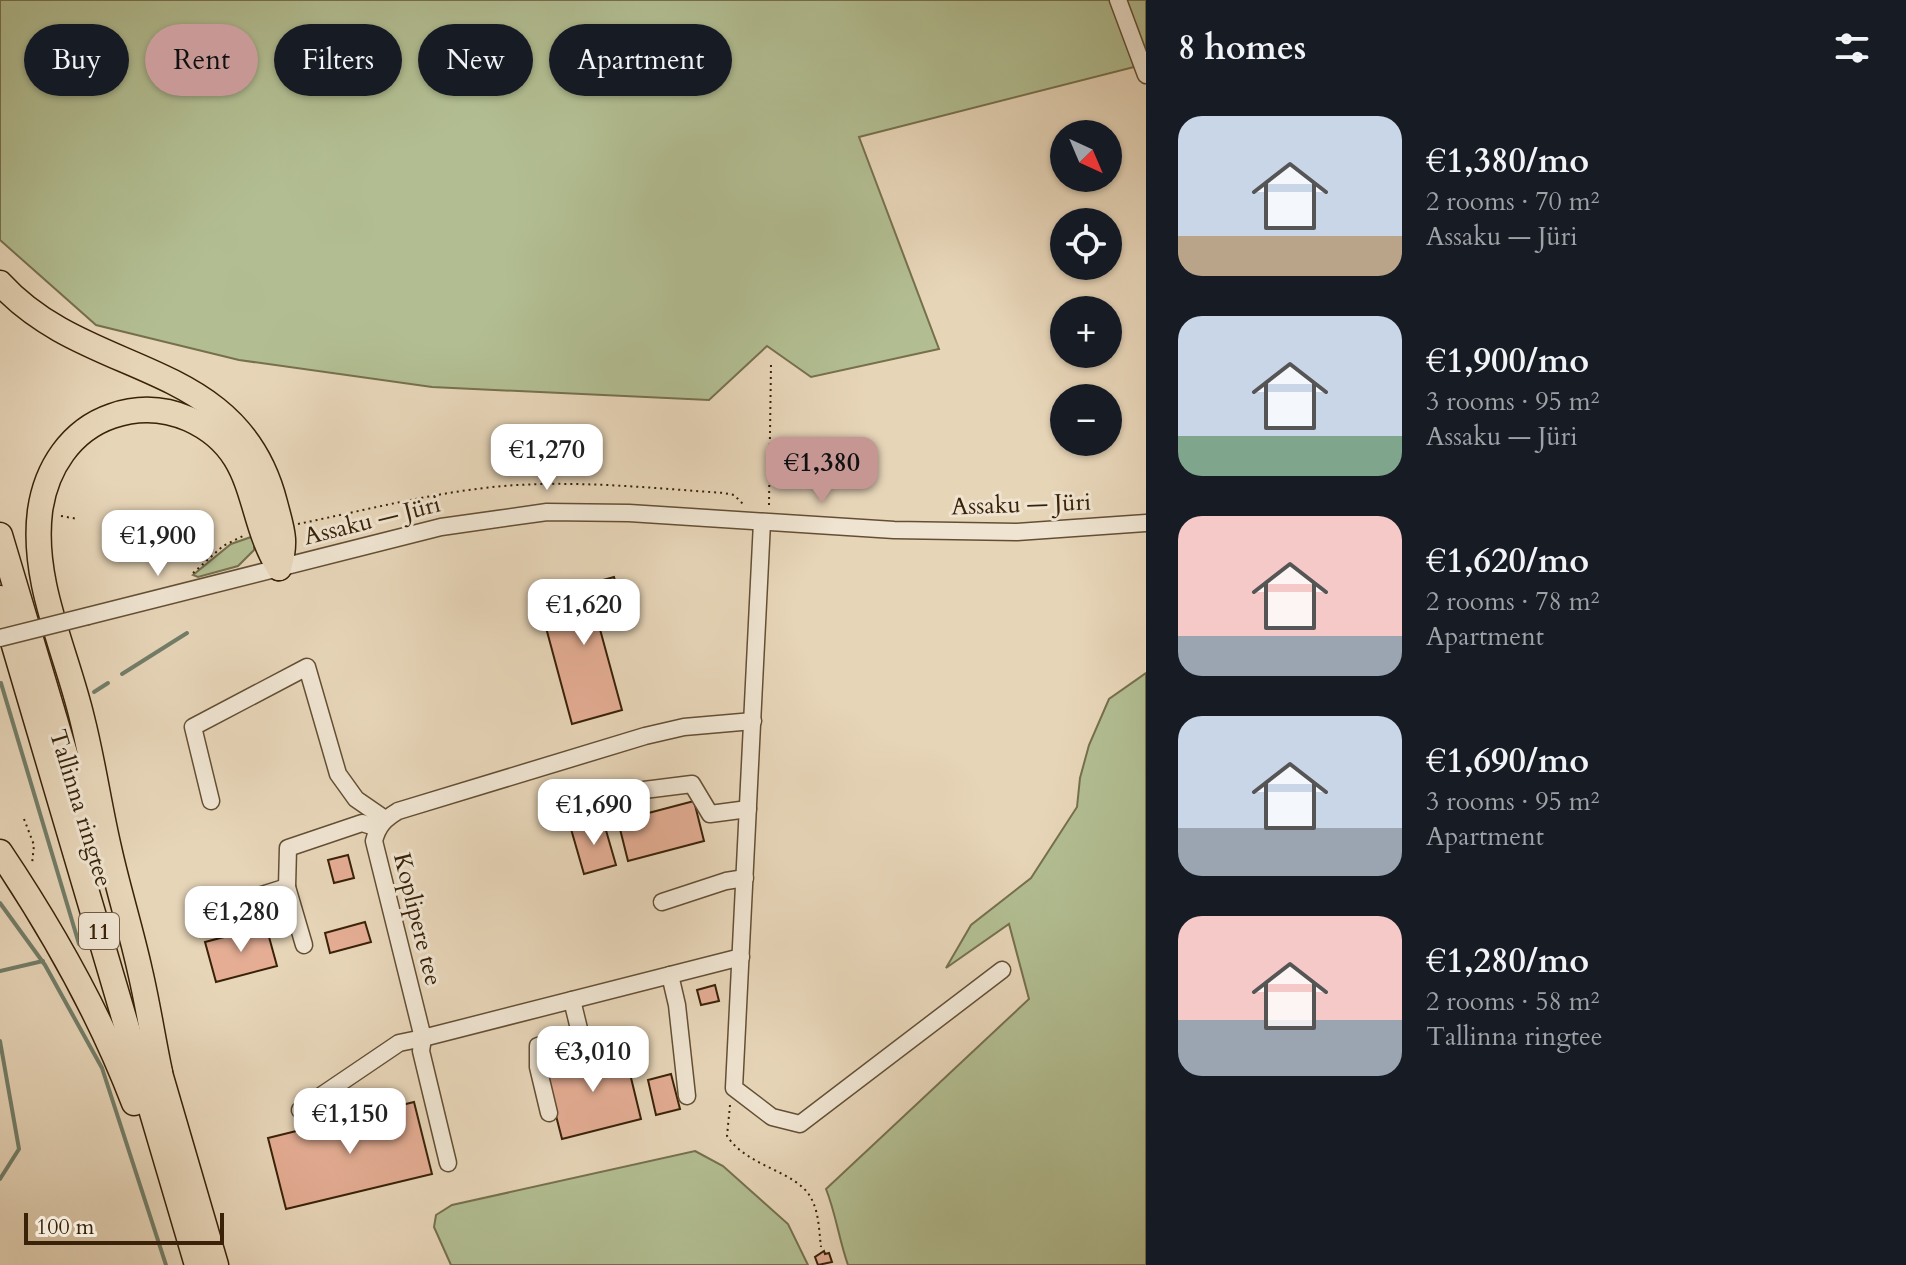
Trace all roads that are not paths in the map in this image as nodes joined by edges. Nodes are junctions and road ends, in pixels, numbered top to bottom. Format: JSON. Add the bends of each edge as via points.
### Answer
{"nodes":[{"id":1,"x":1118,"y":0,"type":"edge"},
{"id":2,"x":1146,"y":75,"type":"edge"},
{"id":3,"x":0,"y":283,"type":"edge"},
{"id":4,"x":760,"y":522,"type":"junction"},
{"id":5,"x":1146,"y":523,"type":"edge"},
{"id":6,"x":0,"y":535,"type":"edge"},
{"id":7,"x":279,"y":568,"type":"junction"},
{"id":8,"x":0,"y":598,"type":"edge"},
{"id":9,"x":0,"y":638,"type":"edge"},
{"id":10,"x":753,"y":721,"type":"junction"},
{"id":11,"x":644,"y":790,"type":"dead end"},
{"id":12,"x":211,"y":801,"type":"dead end"},
{"id":13,"x":748,"y":809,"type":"junction"},
{"id":14,"x":381,"y":824,"type":"junction"},
{"id":15,"x":0,"y":852,"type":"edge"},
{"id":16,"x":745,"y":878,"type":"junction"},
{"id":17,"x":287,"y":887,"type":"junction"},
{"id":18,"x":662,"y":902,"type":"dead end"},
{"id":19,"x":217,"y":909,"type":"dead end"},
{"id":20,"x":304,"y":945,"type":"dead end"},
{"id":21,"x":741,"y":957,"type":"junction"},
{"id":22,"x":1002,"y":970,"type":"dead end"},
{"id":23,"x":670,"y":975,"type":"junction"},
{"id":24,"x":572,"y":1000,"type":"junction"},
{"id":25,"x":423,"y":1038,"type":"junction"},
{"id":26,"x":160,"y":1072,"type":"junction"},
{"id":27,"x":687,"y":1096,"type":"dead end"},
{"id":28,"x":300,"y":1110,"type":"dead end"},
{"id":29,"x":549,"y":1113,"type":"dead end"},
{"id":30,"x":448,"y":1163,"type":"dead end"},
{"id":31,"x":192,"y":1214,"type":"junction"},
{"id":32,"x":187,"y":1265,"type":"edge"},
{"id":33,"x":197,"y":1265,"type":"edge"},
{"id":34,"x":216,"y":1265,"type":"edge"}],
"edges":[{"from":1,"to":2,"type":"street"},
{"from":3,"to":7,"type":"highway","via":[[64,332],[189,390],[230,419],[261,461],[270,484],[285,546]]},
{"from":4,"to":5,"type":"street","name":"Assaku — Jüri","via":[[1017,532]]},
{"from":4,"to":7,"type":"street","name":"Assaku — Jüri","via":[[547,512],[441,527]]},
{"from":4,"to":10,"type":"street"},
{"from":6,"to":26,"type":"highway","name":"Tallinna ringtee","number":"11"},
{"from":7,"to":9,"type":"street","name":"Assaku — Jüri","bridge":true},
{"from":7,"to":26,"type":"highway","via":[[267,548],[239,462],[221,440],[172,411],[125,411],[97,421],[62,453],[47,480],[39,552],[45,592],[82,717]]},
{"from":8,"to":31,"type":"highway","name":"Tallinna ringtee","number":"11"},
{"from":10,"to":13,"type":"street"},
{"from":10,"to":14,"type":"street","via":[[645,736],[398,811]]},
{"from":11,"to":13,"type":"street","via":[[692,784],[710,814]]},
{"from":12,"to":14,"type":"street","via":[[193,727],[307,667],[338,774]]},
{"from":13,"to":16,"type":"street"},
{"from":14,"to":17,"type":"street","via":[[362,823],[288,848]]},
{"from":14,"to":25,"type":"street","name":"Koplipere tee","via":[[374,841]]},
{"from":15,"to":32,"type":"highway","via":[[113,1047]]},
{"from":16,"to":18,"type":"street"},
{"from":16,"to":21,"type":"street"},
{"from":17,"to":19,"type":"street"},
{"from":17,"to":20,"type":"street"},
{"from":21,"to":22,"type":"street","via":[[734,1088],[772,1117],[800,1124]]},
{"from":21,"to":23,"type":"street"},
{"from":23,"to":24,"type":"street"},
{"from":23,"to":27,"type":"street"},
{"from":24,"to":25,"type":"street"},
{"from":24,"to":29,"type":"street","via":[[580,1033],[538,1046]]},
{"from":25,"to":28,"type":"street","via":[[399,1043]]},
{"from":25,"to":30,"type":"street","name":"Koplipere tee","via":[[421,1051]]},
{"from":26,"to":31,"type":"highway","name":"Tallinna ringtee","number":"11"},
{"from":31,"to":33,"type":"highway","name":"Tallinna ringtee","number":"11"},
{"from":31,"to":34,"type":"highway","name":"Tallinna ringtee","number":"11"}]}
